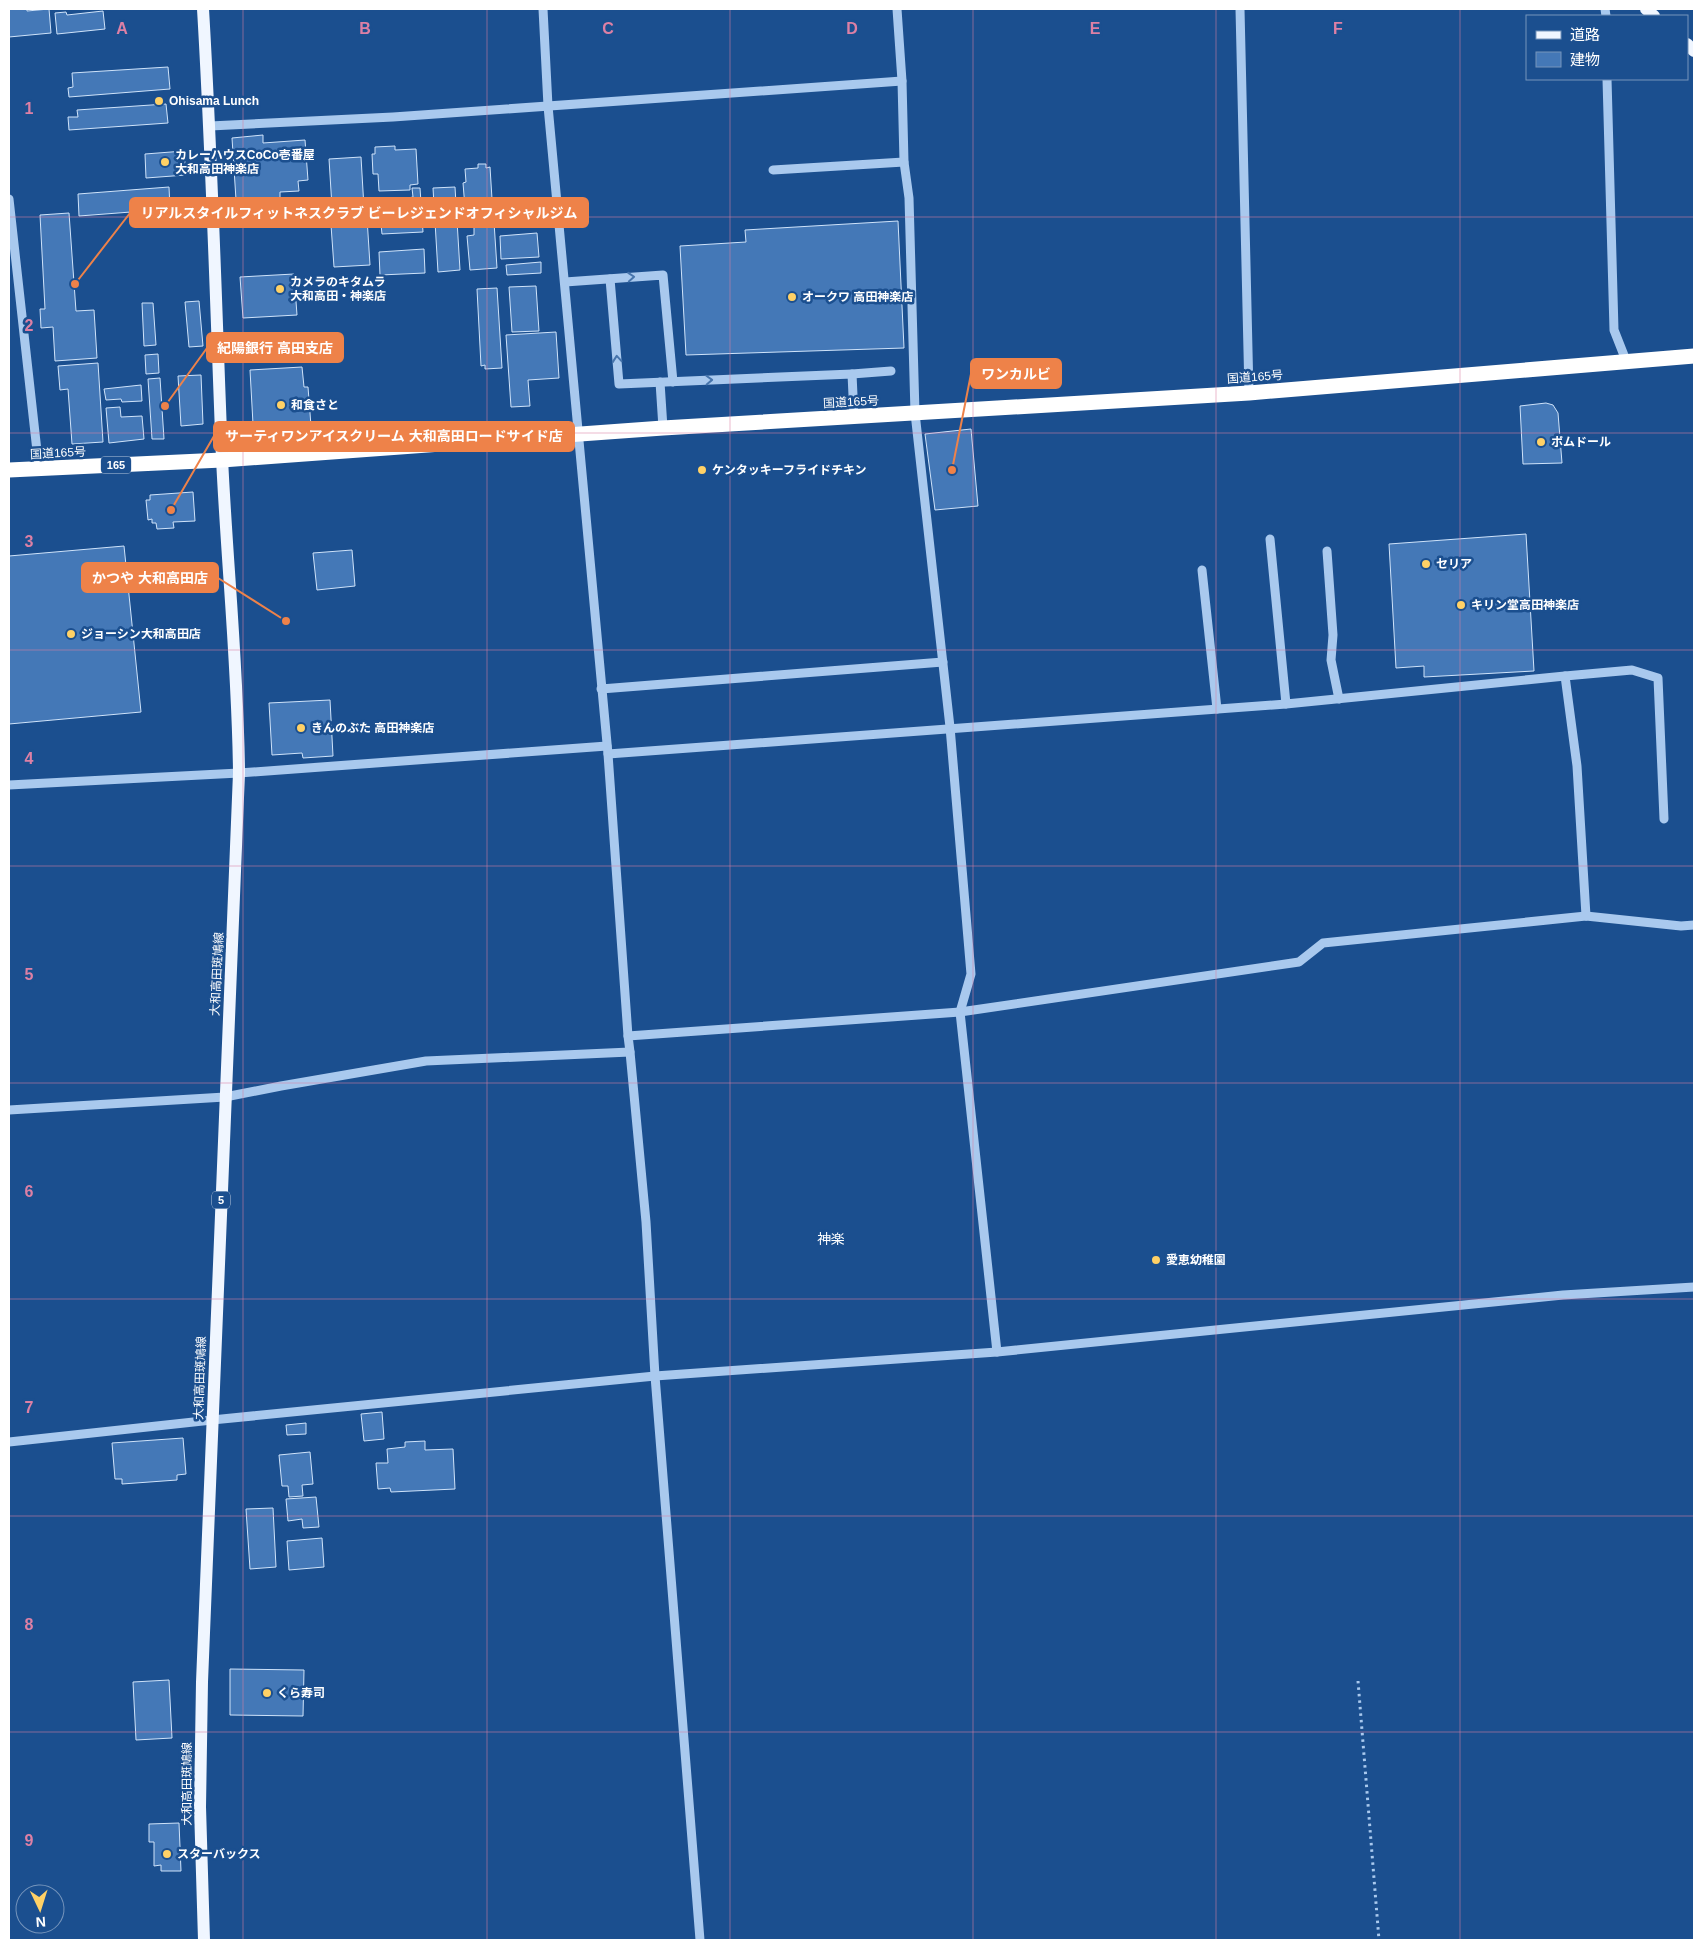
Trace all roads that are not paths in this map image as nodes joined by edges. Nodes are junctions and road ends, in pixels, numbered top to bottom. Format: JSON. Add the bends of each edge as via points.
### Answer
{"nodes":[{"id":1,"x":203,"y":9,"type":"edge"},
{"id":2,"x":543,"y":9,"type":"edge"},
{"id":3,"x":897,"y":9,"type":"edge"},
{"id":4,"x":1240,"y":9,"type":"edge"},
{"id":5,"x":1607,"y":80,"type":"edge"},
{"id":6,"x":902,"y":81,"type":"junction"},
{"id":7,"x":548,"y":106,"type":"junction"},
{"id":8,"x":210,"y":126,"type":"junction"},
{"id":9,"x":904,"y":162,"type":"junction"},
{"id":10,"x":773,"y":170,"type":"dead end"},
{"id":11,"x":9,"y":199,"type":"edge"},
{"id":12,"x":610,"y":279,"type":"junction"},
{"id":13,"x":565,"y":282,"type":"junction"},
{"id":14,"x":1694,"y":356,"type":"edge"},
{"id":15,"x":1627,"y":363,"type":"junction"},
{"id":16,"x":891,"y":371,"type":"dead end"},
{"id":17,"x":852,"y":374,"type":"junction"},
{"id":18,"x":660,"y":382,"type":"junction"},
{"id":19,"x":673,"y":382,"type":"junction"},
{"id":20,"x":1249,"y":393,"type":"junction"},
{"id":21,"x":915,"y":413,"type":"junction"},
{"id":22,"x":854,"y":417,"type":"junction"},
{"id":23,"x":663,"y":428,"type":"junction"},
{"id":24,"x":578,"y":435,"type":"junction"},
{"id":25,"x":222,"y":460,"type":"junction"},
{"id":26,"x":38,"y":469,"type":"junction"},
{"id":27,"x":9,"y":470,"type":"edge"},
{"id":28,"x":1270,"y":539,"type":"dead end"},
{"id":29,"x":1327,"y":551,"type":"dead end"},
{"id":30,"x":1202,"y":570,"type":"dead end"},
{"id":31,"x":943,"y":662,"type":"junction"},
{"id":32,"x":1565,"y":676,"type":"junction"},
{"id":33,"x":601,"y":690,"type":"junction"},
{"id":34,"x":1339,"y":699,"type":"junction"},
{"id":35,"x":1286,"y":704,"type":"junction"},
{"id":36,"x":1217,"y":708,"type":"junction"},
{"id":37,"x":950,"y":727,"type":"junction"},
{"id":38,"x":607,"y":750,"type":"junction"},
{"id":39,"x":239,"y":774,"type":"junction"},
{"id":40,"x":9,"y":785,"type":"edge"},
{"id":41,"x":1664,"y":819,"type":"dead end"},
{"id":42,"x":1586,"y":916,"type":"junction"},
{"id":43,"x":1694,"y":925,"type":"edge"},
{"id":44,"x":960,"y":1012,"type":"junction"},
{"id":45,"x":628,"y":1036,"type":"junction"},
{"id":46,"x":630,"y":1052,"type":"junction"},
{"id":47,"x":226,"y":1097,"type":"junction"},
{"id":48,"x":9,"y":1110,"type":"edge"},
{"id":49,"x":1694,"y":1287,"type":"edge"},
{"id":50,"x":997,"y":1352,"type":"junction"},
{"id":51,"x":655,"y":1376,"type":"junction"},
{"id":52,"x":212,"y":1420,"type":"junction"},
{"id":53,"x":9,"y":1442,"type":"edge"},
{"id":54,"x":204,"y":1940,"type":"edge"},
{"id":55,"x":700,"y":1940,"type":"edge"}],
"edges":[{"from":1,"to":8,"type":"main road","name":"大和高田斑鳩線","number":"5"},
{"from":2,"to":7,"type":"street"},
{"from":3,"to":6,"type":"street"},
{"from":4,"to":20,"type":"street"},
{"from":5,"to":15,"type":"street","via":[[1614,330]]},
{"from":6,"to":7,"type":"street"},
{"from":6,"to":9,"type":"street"},
{"from":7,"to":8,"type":"street"},
{"from":7,"to":13,"type":"street"},
{"from":8,"to":25,"type":"main road","name":"大和高田斑鳩線","number":"5"},
{"from":9,"to":10,"type":"street"},
{"from":9,"to":21,"type":"street","via":[[909,198]]},
{"from":11,"to":26,"type":"street"},
{"from":12,"to":13,"type":"street"},
{"from":18,"to":12,"type":"street","one_way":true,"via":[[619,384]]},
{"from":12,"to":19,"type":"street","one_way":true,"via":[[663,275]]},
{"from":13,"to":24,"type":"street"},
{"from":14,"to":15,"type":"highway","name":"国道165号","number":"165"},
{"from":15,"to":20,"type":"highway","name":"国道165号","number":"165"},
{"from":16,"to":17,"type":"street"},
{"from":19,"to":17,"type":"street","one_way":true},
{"from":17,"to":22,"type":"street"},
{"from":18,"to":19,"type":"street"},
{"from":18,"to":23,"type":"street"},
{"from":20,"to":21,"type":"highway","name":"国道165号","number":"165"},
{"from":21,"to":22,"type":"highway","name":"国道165号","number":"165"},
{"from":21,"to":31,"type":"street"},
{"from":22,"to":23,"type":"highway","name":"国道165号","number":"165"},
{"from":23,"to":24,"type":"highway","name":"国道165号","number":"165"},
{"from":24,"to":25,"type":"highway","name":"国道165号","number":"165"},
{"from":24,"to":33,"type":"street"},
{"from":25,"to":26,"type":"highway","name":"国道165号","number":"165"},
{"from":25,"to":39,"type":"main road","name":"大和高田斑鳩線","number":"5","via":[[238,695]]},
{"from":26,"to":27,"type":"highway","name":"国道165号","number":"165"},
{"from":28,"to":35,"type":"street"},
{"from":29,"to":34,"type":"street","via":[[1333,635],[1331,660]]},
{"from":30,"to":36,"type":"street"},
{"from":31,"to":33,"type":"street"},
{"from":31,"to":37,"type":"street"},
{"from":32,"to":34,"type":"street"},
{"from":32,"to":41,"type":"street","via":[[1632,670],[1658,678]]},
{"from":32,"to":42,"type":"street","via":[[1577,766]]},
{"from":33,"to":38,"type":"street"},
{"from":34,"to":35,"type":"street"},
{"from":35,"to":36,"type":"street"},
{"from":36,"to":37,"type":"street"},
{"from":37,"to":38,"type":"street"},
{"from":37,"to":44,"type":"street","via":[[971,974]]},
{"from":38,"to":39,"type":"street"},
{"from":38,"to":45,"type":"street"},
{"from":39,"to":40,"type":"street"},
{"from":39,"to":47,"type":"main road","name":"大和高田斑鳩線","number":"5"},
{"from":42,"to":43,"type":"street"},
{"from":42,"to":44,"type":"street","via":[[1323,944],[1298,962]]},
{"from":44,"to":45,"type":"street"},
{"from":44,"to":50,"type":"street"},
{"from":45,"to":46,"type":"street"},
{"from":46,"to":47,"type":"street","via":[[426,1061]]},
{"from":46,"to":51,"type":"street","via":[[646,1222]]},
{"from":47,"to":48,"type":"street"},
{"from":47,"to":52,"type":"main road","name":"大和高田斑鳩線","number":"5"},
{"from":49,"to":50,"type":"street","via":[[1553,1296]]},
{"from":50,"to":51,"type":"street"},
{"from":51,"to":52,"type":"street"},
{"from":51,"to":55,"type":"street"},
{"from":52,"to":53,"type":"street"},
{"from":52,"to":54,"type":"main road","name":"大和高田斑鳩線","number":"5","via":[[200,1769]]}]}
